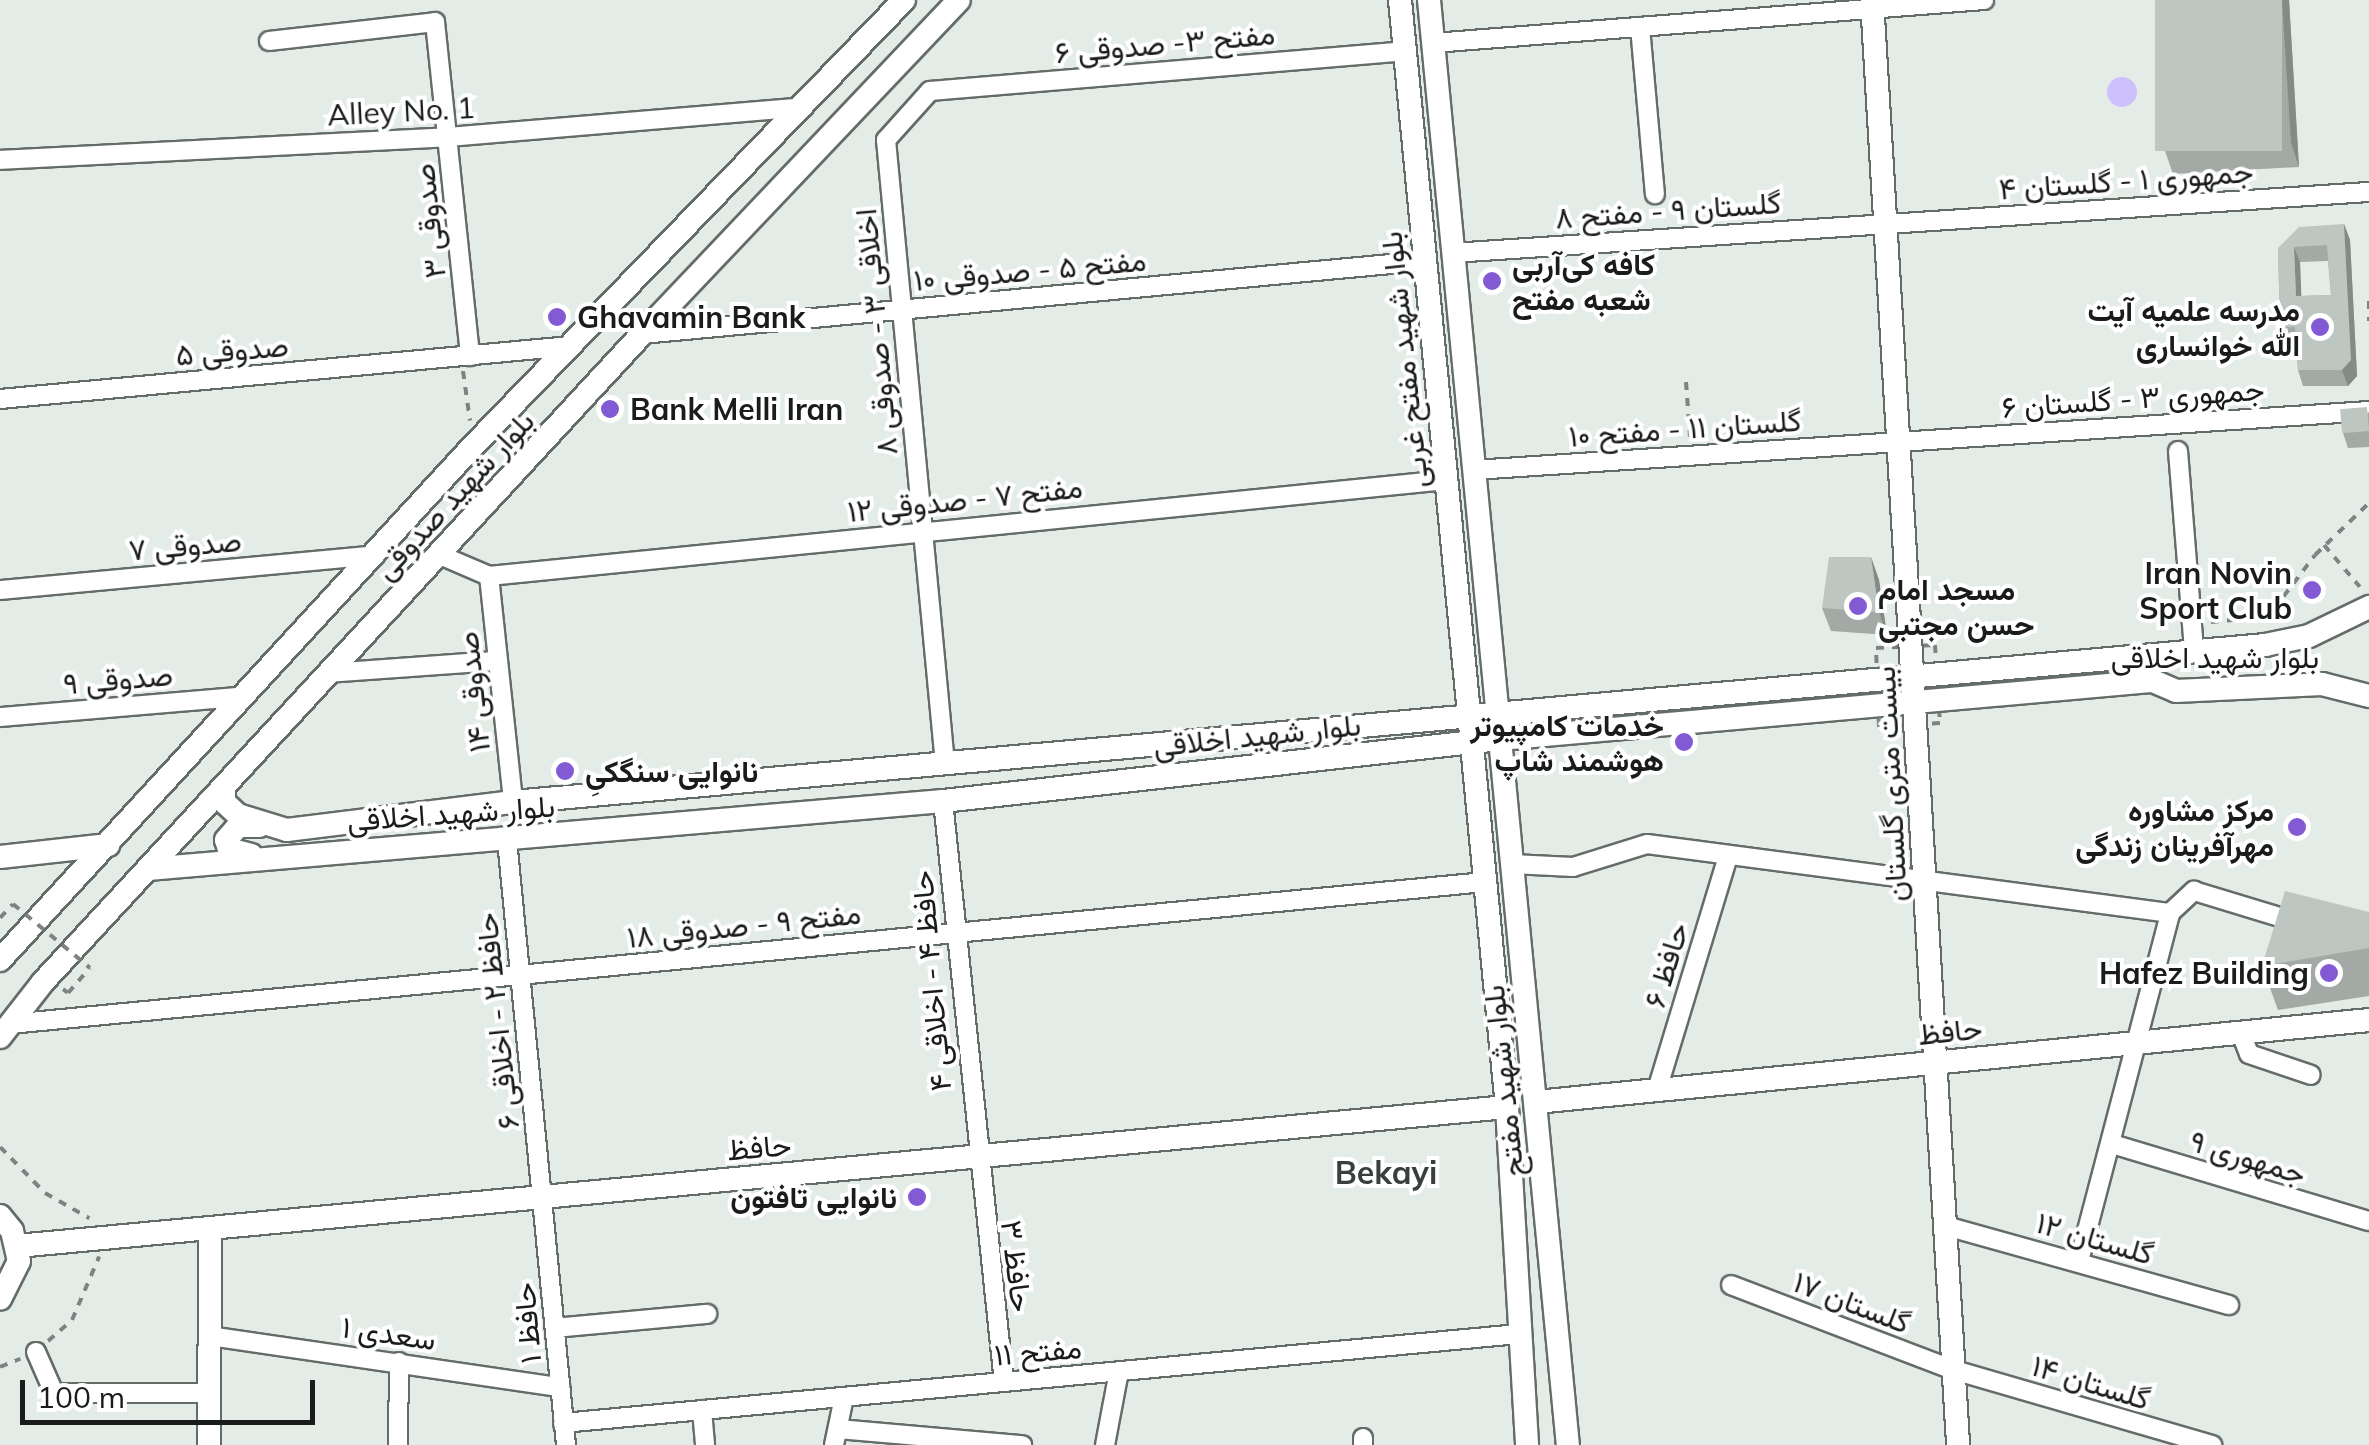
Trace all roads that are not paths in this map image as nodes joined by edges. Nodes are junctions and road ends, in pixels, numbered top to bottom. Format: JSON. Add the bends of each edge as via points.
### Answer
{"nodes":[{"id":1,"x":904,"y":0,"type":"edge"},
{"id":2,"x":959,"y":0,"type":"edge"},
{"id":3,"x":1400,"y":0,"type":"edge"},
{"id":4,"x":1429,"y":0,"type":"edge"},
{"id":5,"x":1984,"y":0,"type":"edge"},
{"id":6,"x":1872,"y":4,"type":"edge"},
{"id":7,"x":1640,"y":27,"type":"junction"},
{"id":8,"x":269,"y":41,"type":"dead end"},
{"id":9,"x":1433,"y":43,"type":"junction"},
{"id":10,"x":1404,"y":51,"type":"junction"},
{"id":11,"x":930,"y":91,"type":"joint"},
{"id":12,"x":805,"y":107,"type":"junction"},
{"id":13,"x":448,"y":137,"type":"junction"},
{"id":14,"x":0,"y":160,"type":"edge"},
{"id":15,"x":2369,"y":192,"type":"edge"},
{"id":16,"x":1655,"y":194,"type":"dead end"},
{"id":17,"x":1886,"y":222,"type":"junction"},
{"id":18,"x":1452,"y":253,"type":"junction"},
{"id":19,"x":1423,"y":261,"type":"junction"},
{"id":20,"x":901,"y":310,"type":"junction"},
{"id":21,"x":642,"y":334,"type":"junction"},
{"id":22,"x":570,"y":346,"type":"junction"},
{"id":23,"x":466,"y":356,"type":"junction"},
{"id":24,"x":0,"y":398,"type":"edge"},
{"id":25,"x":2369,"y":410,"type":"edge"},
{"id":26,"x":1900,"y":440,"type":"junction"},
{"id":27,"x":2178,"y":451,"type":"dead end"},
{"id":28,"x":1474,"y":470,"type":"junction"},
{"id":29,"x":1446,"y":480,"type":"junction"},
{"id":30,"x":922,"y":531,"type":"junction"},
{"id":31,"x":375,"y":555,"type":"junction"},
{"id":32,"x":440,"y":555,"type":"junction"},
{"id":33,"x":489,"y":576,"type":"junction"},
{"id":34,"x":0,"y":590,"type":"edge"},
{"id":35,"x":2369,"y":607,"type":"edge"},
{"id":36,"x":2194,"y":652,"type":"junction"},
{"id":37,"x":498,"y":662,"type":"junction"},
{"id":38,"x":1493,"y":670,"type":"junction"},
{"id":39,"x":1465,"y":671,"type":"junction"},
{"id":40,"x":328,"y":673,"type":"junction"},
{"id":41,"x":1914,"y":674,"type":"junction"},
{"id":42,"x":2369,"y":696,"type":"edge"},
{"id":43,"x":240,"y":697,"type":"junction"},
{"id":44,"x":1916,"y":704,"type":"junction"},
{"id":45,"x":1498,"y":711,"type":"junction"},
{"id":46,"x":1469,"y":714,"type":"junction"},
{"id":47,"x":0,"y":717,"type":"edge"},
{"id":48,"x":1500,"y":739,"type":"junction"},
{"id":49,"x":1472,"y":742,"type":"junction"},
{"id":50,"x":945,"y":764,"type":"junction"},
{"id":51,"x":1504,"y":779,"type":"junction"},
{"id":52,"x":1476,"y":784,"type":"junction"},
{"id":53,"x":224,"y":787,"type":"junction"},
{"id":54,"x":943,"y":800,"type":"junction"},
{"id":55,"x":513,"y":802,"type":"junction"},
{"id":56,"x":262,"y":826,"type":"junction"},
{"id":57,"x":507,"y":840,"type":"junction"},
{"id":58,"x":108,"y":845,"type":"junction"},
{"id":59,"x":1728,"y":856,"type":"junction"},
{"id":60,"x":0,"y":857,"type":"edge"},
{"id":61,"x":263,"y":857,"type":"junction"},
{"id":62,"x":1512,"y":864,"type":"junction"},
{"id":63,"x":148,"y":869,"type":"junction"},
{"id":64,"x":1484,"y":882,"type":"junction"},
{"id":65,"x":1926,"y":882,"type":"junction"},
{"id":66,"x":2170,"y":913,"type":"junction"},
{"id":67,"x":2318,"y":928,"type":"edge"},
{"id":68,"x":954,"y":932,"type":"junction"},
{"id":69,"x":0,"y":960,"type":"edge"},
{"id":70,"x":520,"y":974,"type":"junction"},
{"id":71,"x":2369,"y":1020,"type":"edge"},
{"id":72,"x":5,"y":1030,"type":"edge"},
{"id":73,"x":2241,"y":1032,"type":"junction"},
{"id":74,"x":2138,"y":1043,"type":"junction"},
{"id":75,"x":1936,"y":1063,"type":"junction"},
{"id":76,"x":2311,"y":1075,"type":"dead end"},
{"id":77,"x":1657,"y":1090,"type":"junction"},
{"id":78,"x":1536,"y":1102,"type":"junction"},
{"id":79,"x":1506,"y":1107,"type":"junction"},
{"id":80,"x":2112,"y":1144,"type":"junction"},
{"id":81,"x":975,"y":1157,"type":"junction"},
{"id":82,"x":542,"y":1197,"type":"junction"},
{"id":83,"x":0,"y":1216,"type":"edge"},
{"id":84,"x":2369,"y":1222,"type":"edge"},
{"id":85,"x":1946,"y":1226,"type":"junction"},
{"id":86,"x":210,"y":1228,"type":"junction"},
{"id":87,"x":18,"y":1246,"type":"junction"},
{"id":88,"x":2079,"y":1262,"type":"junction"},
{"id":89,"x":1730,"y":1284,"type":"dead end"},
{"id":90,"x":0,"y":1300,"type":"edge"},
{"id":91,"x":2228,"y":1305,"type":"dead end"},
{"id":92,"x":707,"y":1314,"type":"dead end"},
{"id":93,"x":555,"y":1328,"type":"junction"},
{"id":94,"x":1518,"y":1334,"type":"junction"},
{"id":95,"x":209,"y":1336,"type":"junction"},
{"id":96,"x":36,"y":1352,"type":"road end"},
{"id":97,"x":399,"y":1362,"type":"junction"},
{"id":98,"x":1954,"y":1370,"type":"junction"},
{"id":99,"x":1118,"y":1372,"type":"junction"},
{"id":100,"x":1004,"y":1382,"type":"junction"},
{"id":101,"x":560,"y":1387,"type":"junction"},
{"id":102,"x":209,"y":1393,"type":"junction"},
{"id":103,"x":844,"y":1397,"type":"junction"},
{"id":104,"x":702,"y":1410,"type":"junction"},
{"id":105,"x":564,"y":1423,"type":"junction"},
{"id":106,"x":836,"y":1437,"type":"edge"},
{"id":107,"x":209,"y":1445,"type":"edge"},
{"id":108,"x":398,"y":1445,"type":"edge"},
{"id":109,"x":566,"y":1445,"type":"edge"},
{"id":110,"x":706,"y":1445,"type":"edge"},
{"id":111,"x":1022,"y":1445,"type":"edge"},
{"id":112,"x":1105,"y":1445,"type":"edge"},
{"id":113,"x":1527,"y":1445,"type":"edge"},
{"id":114,"x":1568,"y":1445,"type":"edge"},
{"id":115,"x":1958,"y":1445,"type":"edge"},
{"id":116,"x":2212,"y":1445,"type":"edge"}],
"edges":[{"from":1,"to":12,"type":"main road","name":"بلوار شهید صدوقی"},
{"from":2,"to":21,"type":"main road","name":"بلوار شهید صدوقی"},
{"from":3,"to":10,"type":"main road","name":"بلوار شهید مفتح غربی"},
{"from":4,"to":9,"type":"main road","name":"بلوار شهید مفتح غربی"},
{"from":5,"to":6,"type":"street"},
{"from":6,"to":7,"type":"street"},
{"from":6,"to":17,"type":"main road","name":"بیست متری گلستان"},
{"from":7,"to":9,"type":"street"},
{"from":7,"to":16,"type":"street"},
{"from":8,"to":13,"type":"street","name":"صدوقی ۳","via":[[435,22]]},
{"from":9,"to":18,"type":"main road","name":"بلوار شهید مفتح غربی"},
{"from":10,"to":11,"type":"street","name":"مفتح ۳- صدوقی ۶"},
{"from":10,"to":19,"type":"main road","name":"بلوار شهید مفتح غربی"},
{"from":11,"to":20,"type":"street","name":"اخلاقی ۳ - صدوقی ۸","via":[[886,140]]},
{"from":12,"to":13,"type":"street","name":"Alley No. 1"},
{"from":12,"to":22,"type":"main road","name":"بلوار شهید صدوقی"},
{"from":13,"to":14,"type":"street","name":"Alley No. 1"},
{"from":13,"to":23,"type":"street","name":"صدوقی ۳"},
{"from":15,"to":17,"type":"street","name":"جمهوری ۱ - گلستان ۴"},
{"from":17,"to":18,"type":"street","name":"گلستان ۹ - مفتح ۸"},
{"from":17,"to":26,"type":"main road","name":"بیست متری گلستان"},
{"from":18,"to":28,"type":"main road","name":"بلوار شهید مفتح غربی"},
{"from":19,"to":20,"type":"street","name":"مفتح ۵ - صدوقی ۱۰"},
{"from":19,"to":29,"type":"main road","name":"بلوار شهید مفتح غربی"},
{"from":20,"to":21,"type":"street","name":"مفتح ۵ - صدوقی ۱۰"},
{"from":20,"to":30,"type":"street","name":"اخلاقی ۳ - صدوقی ۸"},
{"from":21,"to":32,"type":"main road","name":"بلوار شهید صدوقی"},
{"from":22,"to":23,"type":"street","name":"صدوقی ۵"},
{"from":22,"to":31,"type":"main road","name":"بلوار شهید صدوقی"},
{"from":23,"to":24,"type":"street","name":"صدوقی ۵"},
{"from":25,"to":26,"type":"street","name":"جمهوری ۳ - گلستان ۶"},
{"from":26,"to":28,"type":"street","name":"گلستان ۱۱ - مفتح ۱۰"},
{"from":26,"to":41,"type":"main road","name":"بیست متری گلستان"},
{"from":27,"to":36,"type":"street"},
{"from":28,"to":38,"type":"main road","name":"بلوار شهید مفتح غربی"},
{"from":29,"to":30,"type":"street","name":"مفتح ۷ - صدوقی ۱۲"},
{"from":29,"to":39,"type":"main road","name":"بلوار شهید مفتح غربی"},
{"from":30,"to":33,"type":"street","name":"مفتح ۷ - صدوقی ۱۲"},
{"from":30,"to":50,"type":"street","name":"اخلاقی ۳ - صدوقی ۸"},
{"from":31,"to":34,"type":"street","name":"صدوقی ۷"},
{"from":31,"to":43,"type":"main road","name":"بلوار شهید صدوقی"},
{"from":32,"to":33,"type":"street"},
{"from":32,"to":40,"type":"main road","name":"بلوار شهید صدوقی"},
{"from":33,"to":37,"type":"street","name":"صدوقی ۱۴"},
{"from":35,"to":36,"type":"main road","name":"بلوار شهید اخلاقی","via":[[2309,636]]},
{"from":36,"to":41,"type":"main road","name":"بلوار شهید اخلاقی"},
{"from":37,"to":40,"type":"street"},
{"from":37,"to":55,"type":"street","name":"صدوقی ۱۴"},
{"from":38,"to":39,"type":"main road"},
{"from":38,"to":45,"type":"main road","name":"بلوار شهید مفتح غربی"},
{"from":39,"to":46,"type":"main road","name":"بلوار شهید مفتح غربی"},
{"from":40,"to":53,"type":"main road","name":"بلوار شهید صدوقی"},
{"from":41,"to":44,"type":"main road","name":"بیست متری گلستان"},
{"from":41,"to":45,"type":"main road","name":"بلوار شهید اخلاقی"},
{"from":42,"to":44,"type":"main road","name":"بلوار شهید اخلاقی","via":[[2322,684],[2176,692],[2153,682]]},
{"from":43,"to":47,"type":"street","name":"صدوقی ۹"},
{"from":43,"to":58,"type":"main road","name":"بلوار شهید صدوقی"},
{"from":44,"to":48,"type":"main road","name":"بلوار شهید اخلاقی"},
{"from":44,"to":65,"type":"main road","name":"بیست متری گلستان"},
{"from":45,"to":46,"type":"main road","name":"بلوار شهید اخلاقی"},
{"from":45,"to":48,"type":"main road","name":"بلوار شهید مفتح"},
{"from":46,"to":49,"type":"main road","name":"بلوار شهید مفتح"},
{"from":46,"to":50,"type":"main road","name":"بلوار شهید اخلاقی"},
{"from":48,"to":49,"type":"main road","name":"بلوار شهید اخلاقی"},
{"from":48,"to":51,"type":"main road","name":"بلوار شهید مفتح"},
{"from":49,"to":52,"type":"main road","name":"بلوار شهید مفتح"},
{"from":49,"to":54,"type":"main road","name":"بلوار شهید اخلاقی"},
{"from":50,"to":55,"type":"main road","name":"بلوار شهید اخلاقی"},
{"from":51,"to":52,"type":"main road","via":[[1493,775]]},
{"from":51,"to":62,"type":"main road","name":"بلوار شهید مفتح"},
{"from":52,"to":64,"type":"main road","name":"بلوار شهید مفتح"},
{"from":53,"to":56,"type":"main road","via":[[224,802]]},
{"from":53,"to":63,"type":"main road","name":"بلوار شهید صدوقی"},
{"from":54,"to":57,"type":"main road","name":"بلوار شهید اخلاقی"},
{"from":54,"to":68,"type":"street","name":"حافظ ۴ - اخلاقی ۴"},
{"from":55,"to":56,"type":"main road","name":"بلوار شهید اخلاقی","via":[[286,830]]},
{"from":56,"to":61,"type":"main road","via":[[238,826],[226,840],[228,849]]},
{"from":57,"to":61,"type":"main road","name":"بلوار شهید اخلاقی"},
{"from":57,"to":70,"type":"street","name":"حافظ ۲ - اخلاقی ۶"},
{"from":58,"to":60,"type":"main road"},
{"from":58,"to":69,"type":"main road","name":"بلوار شهید صدوقی"},
{"from":59,"to":62,"type":"street","via":[[1647,844],[1573,867]]},
{"from":59,"to":65,"type":"street"},
{"from":59,"to":77,"type":"street","name":"حافظ ۶"},
{"from":61,"to":63,"type":"main road","name":"بلوار شهید اخلاقی"},
{"from":62,"to":78,"type":"main road","name":"بلوار شهید مفتح"},
{"from":63,"to":72,"type":"main road","name":"بلوار شهید صدوقی"},
{"from":64,"to":68,"type":"street","name":"مفتح ۹ - صدوقی ۱۸"},
{"from":64,"to":79,"type":"main road","name":"بلوار شهید مفتح"},
{"from":65,"to":66,"type":"street"},
{"from":65,"to":75,"type":"main road","name":"بیست متری گلستان"},
{"from":66,"to":67,"type":"street","via":[[2194,891]]},
{"from":66,"to":74,"type":"street"},
{"from":68,"to":70,"type":"street","name":"مفتح ۹ - صدوقی ۱۸"},
{"from":68,"to":81,"type":"street","name":"حافظ ۴ - اخلاقی ۴"},
{"from":70,"to":72,"type":"street","name":"مفتح ۹ - صدوقی ۱۸"},
{"from":70,"to":82,"type":"street","name":"حافظ ۲ - اخلاقی ۶"},
{"from":71,"to":73,"type":"main road","name":"حافظ"},
{"from":73,"to":74,"type":"main road","name":"حافظ"},
{"from":73,"to":76,"type":"street","via":[[2248,1054]]},
{"from":74,"to":75,"type":"main road","name":"حافظ"},
{"from":74,"to":80,"type":"street"},
{"from":75,"to":77,"type":"main road","name":"حافظ"},
{"from":75,"to":85,"type":"main road","name":"بیست متری گلستان"},
{"from":77,"to":78,"type":"main road","name":"حافظ"},
{"from":78,"to":114,"type":"main road","name":"بلوار شهید مفتح"},
{"from":79,"to":81,"type":"main road","name":"حافظ"},
{"from":79,"to":94,"type":"main road","name":"بلوار شهید مفتح"},
{"from":80,"to":84,"type":"street","name":"جمهوری ۹"},
{"from":80,"to":88,"type":"street"},
{"from":81,"to":82,"type":"main road","name":"حافظ"},
{"from":81,"to":100,"type":"street","name":"حافظ ۳"},
{"from":82,"to":86,"type":"main road","name":"حافظ"},
{"from":82,"to":93,"type":"street","name":"حافظ ۱"},
{"from":83,"to":87,"type":"main road"},
{"from":85,"to":88,"type":"street","name":"گلستان ۱۲"},
{"from":85,"to":98,"type":"main road","name":"بیست متری گلستان"},
{"from":86,"to":87,"type":"main road","name":"حافظ"},
{"from":86,"to":95,"type":"main road"},
{"from":87,"to":90,"type":"main road","via":[[16,1276]]},
{"from":88,"to":91,"type":"street","name":"گلستان ۱۲"},
{"from":89,"to":98,"type":"street","name":"گلستان ۱۷"},
{"from":92,"to":93,"type":"street"},
{"from":93,"to":101,"type":"street","name":"حافظ ۱"},
{"from":94,"to":99,"type":"street","name":"مفتح ۱۱"},
{"from":94,"to":113,"type":"main road","name":"بلوار شهید مفتح"},
{"from":95,"to":97,"type":"street","name":"سعدی ۱"},
{"from":95,"to":102,"type":"main road"},
{"from":96,"to":102,"type":"street","via":[[54,1393]]},
{"from":97,"to":101,"type":"street","name":"سعدی ۱"},
{"from":97,"to":108,"type":"street"},
{"from":98,"to":115,"type":"main road","name":"بیست متری گلستان"},
{"from":98,"to":116,"type":"street","name":"گلستان ۱۴"},
{"from":99,"to":100,"type":"street","name":"مفتح ۱۱"},
{"from":99,"to":112,"type":"street"},
{"from":100,"to":103,"type":"street","name":"مفتح ۱۱"},
{"from":101,"to":105,"type":"street","name":"حافظ ۱"},
{"from":102,"to":107,"type":"main road"},
{"from":103,"to":104,"type":"street","name":"مفتح ۱۱"},
{"from":103,"to":106,"type":"street"},
{"from":104,"to":105,"type":"street","name":"مفتح ۱۱"},
{"from":104,"to":110,"type":"street"},
{"from":105,"to":109,"type":"street","name":"حافظ ۱"},
{"from":106,"to":111,"type":"street"}]}
